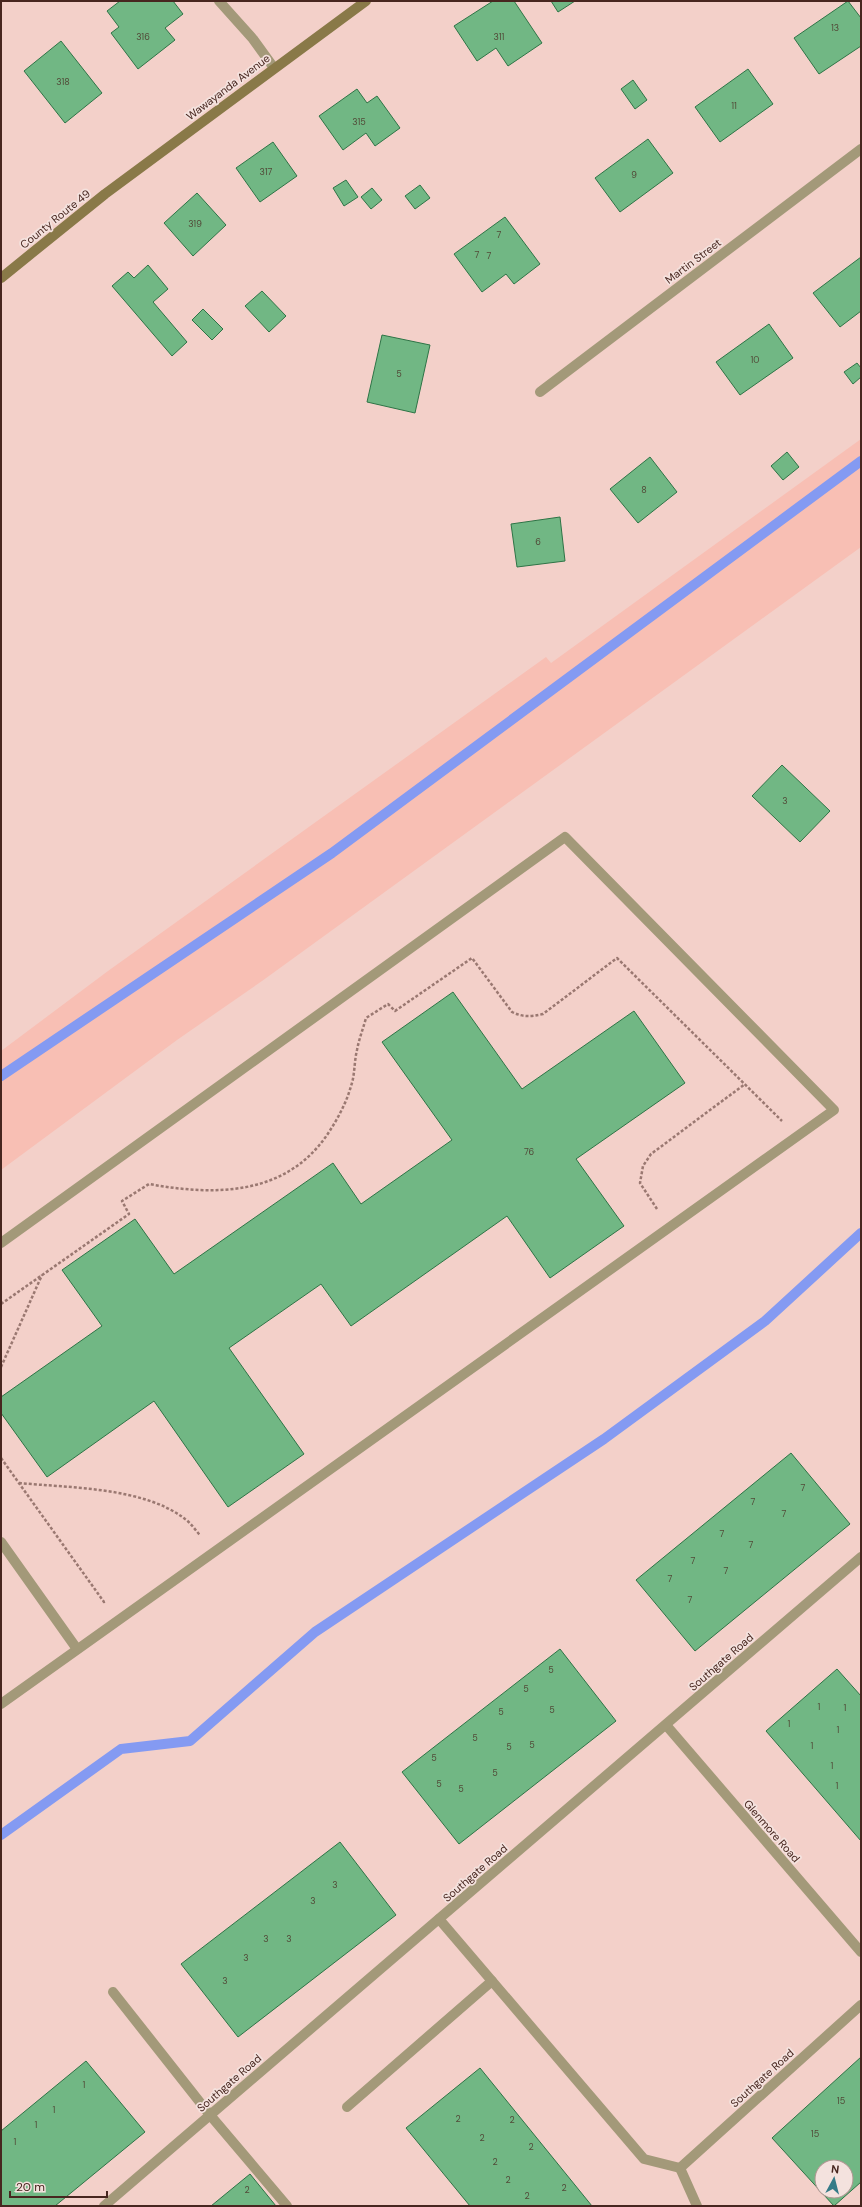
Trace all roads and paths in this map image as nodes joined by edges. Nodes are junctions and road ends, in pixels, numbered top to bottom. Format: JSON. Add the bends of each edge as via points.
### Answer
{"nodes":[{"id":1,"x":219,"y":1,"type":"edge"},
{"id":2,"x":366,"y":1,"type":"edge"},
{"id":3,"x":274,"y":68,"type":"junction"},
{"id":4,"x":861,"y":149,"type":"edge"},
{"id":5,"x":105,"y":194,"type":"joint"},
{"id":6,"x":1,"y":278,"type":"edge"},
{"id":7,"x":540,"y":392,"type":"dead end"},
{"id":8,"x":745,"y":1084,"type":"junction"},
{"id":9,"x":786,"y":1125,"type":"dead end"},
{"id":10,"x":660,"y":1212,"type":"dead end"},
{"id":11,"x":1,"y":1243,"type":"edge"},
{"id":12,"x":42,"y":1275,"type":"junction"},
{"id":13,"x":1,"y":1304,"type":"edge"},
{"id":14,"x":1,"y":1366,"type":"edge"},
{"id":15,"x":1,"y":1458,"type":"edge"},
{"id":16,"x":19,"y":1482,"type":"junction"},
{"id":17,"x":207,"y":1532,"type":"dead end"},
{"id":18,"x":202,"y":1537,"type":"junction"},
{"id":19,"x":1,"y":1542,"type":"edge"},
{"id":20,"x":195,"y":1542,"type":"dead end"},
{"id":21,"x":861,"y":1557,"type":"edge"},
{"id":22,"x":111,"y":1598,"type":"dead end"},
{"id":23,"x":78,"y":1649,"type":"junction"},
{"id":24,"x":1,"y":1704,"type":"edge"},
{"id":25,"x":666,"y":1725,"type":"junction"},
{"id":26,"x":439,"y":1919,"type":"junction"},
{"id":27,"x":861,"y":1952,"type":"edge"},
{"id":28,"x":492,"y":1981,"type":"junction"},
{"id":29,"x":113,"y":1992,"type":"dead end"},
{"id":30,"x":861,"y":2005,"type":"edge"},
{"id":31,"x":347,"y":2107,"type":"dead end"},
{"id":32,"x":210,"y":2115,"type":"junction"},
{"id":33,"x":680,"y":2168,"type":"junction"},
{"id":34,"x":104,"y":2206,"type":"edge"},
{"id":35,"x":287,"y":2206,"type":"edge"},
{"id":36,"x":697,"y":2206,"type":"edge"}],
"edges":[{"from":1,"to":3,"type":"street","via":[[253,39]]},
{"from":2,"to":3,"type":"street","name":"Wawayanda Avenue"},
{"from":3,"to":5,"type":"street","name":"Wawayanda Avenue"},
{"from":4,"to":7,"type":"street","name":"Martin Street"},
{"from":5,"to":6,"type":"street","name":"County Route 49"},
{"from":8,"to":9,"type":"path"},
{"from":8,"to":10,"type":"path","via":[[651,1154],[643,1166],[640,1183]]},
{"from":8,"to":12,"type":"path","via":[[617,958],[543,1014],[533,1016],[520,1016],[512,1012],[472,958],[395,1011],[388,1004],[366,1018],[357,1049],[351,1086],[338,1120],[317,1150],[293,1170],[260,1185],[224,1190],[184,1190],[149,1184],[122,1201],[129,1214]]},
{"from":11,"to":23,"type":"street","via":[[565,837],[834,1110]]},
{"from":12,"to":13,"type":"path"},
{"from":12,"to":14,"type":"path"},
{"from":15,"to":16,"type":"path"},
{"from":16,"to":18,"type":"path","via":[[131,1495],[160,1504],[186,1519]]},
{"from":16,"to":22,"type":"path","via":[[104,1602]]},
{"from":17,"to":18,"type":"path"},
{"from":18,"to":20,"type":"path"},
{"from":19,"to":23,"type":"street"},
{"from":21,"to":25,"type":"street","name":"Southgate Road"},
{"from":23,"to":24,"type":"street"},
{"from":25,"to":26,"type":"street","name":"Southgate Road"},
{"from":25,"to":27,"type":"street","name":"Glenmore Road"},
{"from":26,"to":28,"type":"street"},
{"from":26,"to":32,"type":"street","name":"Southgate Road"},
{"from":28,"to":31,"type":"street"},
{"from":28,"to":33,"type":"street","via":[[644,2159]]},
{"from":29,"to":32,"type":"street"},
{"from":30,"to":33,"type":"street","name":"Southgate Road"},
{"from":32,"to":34,"type":"street","name":"Southgate Road"},
{"from":32,"to":35,"type":"street"},
{"from":33,"to":36,"type":"street"}]}
